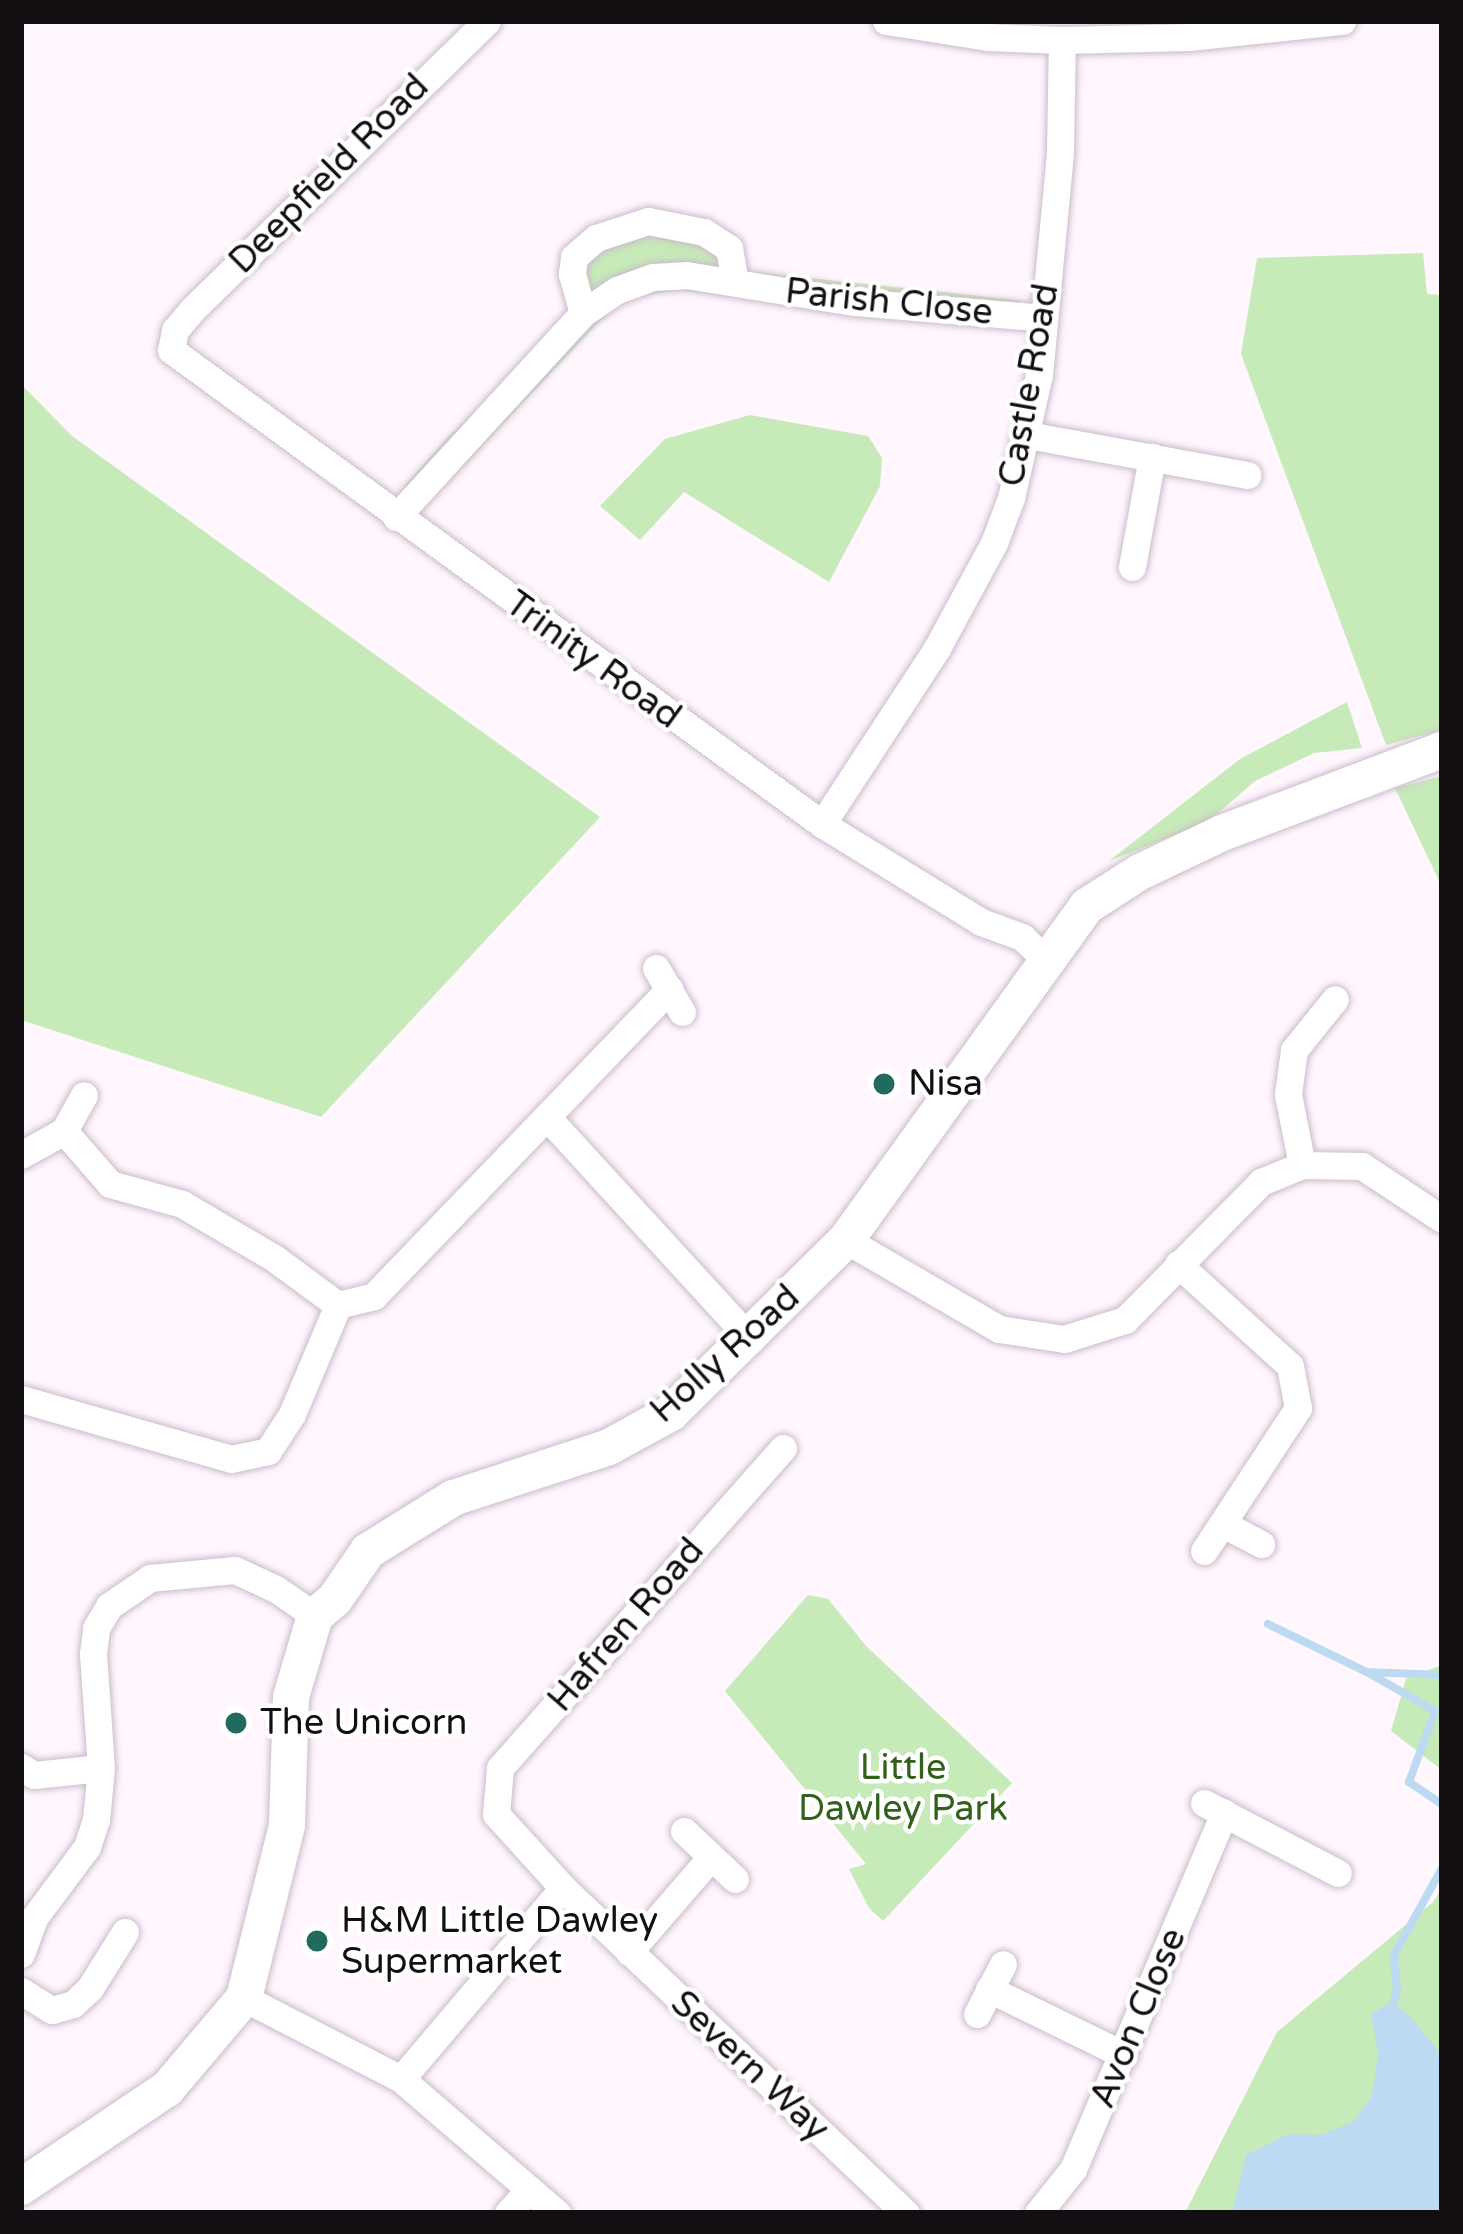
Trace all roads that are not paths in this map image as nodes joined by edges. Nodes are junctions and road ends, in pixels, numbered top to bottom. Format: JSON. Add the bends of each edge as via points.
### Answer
{"nodes":[{"id":1,"x":487,"y":21,"type":"edge"},
{"id":2,"x":886,"y":21,"type":"edge"},
{"id":3,"x":1342,"y":21,"type":"edge"},
{"id":4,"x":1062,"y":40,"type":"junction"},
{"id":5,"x":735,"y":282,"type":"junction"},
{"id":6,"x":583,"y":314,"type":"junction"},
{"id":7,"x":1044,"y":318,"type":"junction"},
{"id":8,"x":175,"y":330,"type":"joint"},
{"id":9,"x":1027,"y":435,"type":"junction"},
{"id":10,"x":1152,"y":457,"type":"junction"},
{"id":11,"x":1247,"y":475,"type":"dead end"},
{"id":12,"x":396,"y":517,"type":"junction"},
{"id":13,"x":1132,"y":567,"type":"dead end"},
{"id":14,"x":1442,"y":749,"type":"edge"},
{"id":15,"x":822,"y":824,"type":"junction"},
{"id":16,"x":1045,"y":959,"type":"junction"},
{"id":17,"x":669,"y":990,"type":"dead end"},
{"id":18,"x":1334,"y":999,"type":"dead end"},
{"id":19,"x":83,"y":1095,"type":"dead end"},
{"id":20,"x":547,"y":1117,"type":"junction"},
{"id":21,"x":64,"y":1130,"type":"junction"},
{"id":22,"x":21,"y":1155,"type":"edge"},
{"id":23,"x":1302,"y":1165,"type":"junction"},
{"id":24,"x":1442,"y":1220,"type":"edge"},
{"id":25,"x":846,"y":1240,"type":"junction"},
{"id":26,"x":1178,"y":1264,"type":"junction"},
{"id":27,"x":338,"y":1305,"type":"junction"},
{"id":28,"x":751,"y":1340,"type":"junction"},
{"id":29,"x":21,"y":1400,"type":"edge"},
{"id":30,"x":783,"y":1448,"type":"dead end"},
{"id":31,"x":1225,"y":1525,"type":"junction"},
{"id":32,"x":1262,"y":1544,"type":"dead end"},
{"id":33,"x":1204,"y":1551,"type":"dead end"},
{"id":34,"x":314,"y":1616,"type":"junction"},
{"id":35,"x":21,"y":1768,"type":"edge"},
{"id":36,"x":100,"y":1768,"type":"junction"},
{"id":37,"x":496,"y":1814,"type":"joint"},
{"id":38,"x":684,"y":1831,"type":"dead end"},
{"id":39,"x":711,"y":1857,"type":"junction"},
{"id":40,"x":1338,"y":1873,"type":"dead end"},
{"id":41,"x":734,"y":1880,"type":"dead end"},
{"id":42,"x":563,"y":1888,"type":"junction"},
{"id":43,"x":125,"y":1932,"type":"dead end"},
{"id":44,"x":629,"y":1952,"type":"junction"},
{"id":45,"x":21,"y":1954,"type":"edge"},
{"id":46,"x":1003,"y":1964,"type":"dead end"},
{"id":47,"x":21,"y":1991,"type":"edge"},
{"id":48,"x":244,"y":1998,"type":"junction"},
{"id":49,"x":1124,"y":2055,"type":"junction"},
{"id":50,"x":401,"y":2079,"type":"junction"},
{"id":51,"x":21,"y":2187,"type":"edge"},
{"id":52,"x":529,"y":2190,"type":"junction"},
{"id":53,"x":508,"y":2213,"type":"edge"},
{"id":54,"x":557,"y":2213,"type":"edge"},
{"id":55,"x":906,"y":2213,"type":"edge"},
{"id":56,"x":1038,"y":2213,"type":"edge"}],
"edges":[{"from":1,"to":8,"type":"street","name":"Deepfield Road"},
{"from":2,"to":4,"type":"street"},
{"from":3,"to":4,"type":"street"},
{"from":4,"to":7,"type":"street","name":"Castle Road"},
{"from":5,"to":6,"type":"street","name":"Parish Close","via":[[653,277]]},
{"from":5,"to":6,"type":"street","name":"Parish Close","via":[[729,248],[704,232],[648,221],[596,238],[574,257]]},
{"from":5,"to":7,"type":"street","name":"Parish Close"},
{"from":6,"to":12,"type":"street","name":"Parish Close"},
{"from":7,"to":9,"type":"street","name":"Castle Road"},
{"from":8,"to":12,"type":"street","name":"Trinity Road","via":[[171,350],[179,361]]},
{"from":9,"to":10,"type":"street"},
{"from":9,"to":15,"type":"street","name":"Castle Road","via":[[1011,498],[971,587]]},
{"from":10,"to":11,"type":"street"},
{"from":10,"to":13,"type":"street"},
{"from":12,"to":15,"type":"street","name":"Trinity Road"},
{"from":14,"to":16,"type":"street","name":"Holly Road","via":[[1140,872],[1087,906]]},
{"from":15,"to":16,"type":"street","name":"Trinity Road","via":[[981,922],[1022,937]]},
{"from":16,"to":25,"type":"street","name":"Holly Road"},
{"from":17,"to":20,"type":"street"},
{"from":18,"to":23,"type":"street","via":[[1294,1049],[1288,1094]]},
{"from":19,"to":21,"type":"street"},
{"from":20,"to":27,"type":"street","via":[[374,1296]]},
{"from":20,"to":28,"type":"street"},
{"from":21,"to":22,"type":"street"},
{"from":21,"to":27,"type":"street","via":[[110,1184],[182,1204]]},
{"from":23,"to":24,"type":"street","via":[[1362,1166]]},
{"from":23,"to":26,"type":"street","via":[[1262,1182]]},
{"from":25,"to":26,"type":"street","via":[[999,1329],[1064,1339],[1125,1320]]},
{"from":25,"to":28,"type":"street","name":"Holly Road"},
{"from":26,"to":31,"type":"street","via":[[1290,1366],[1298,1408]]},
{"from":27,"to":29,"type":"street","via":[[268,1451],[231,1459]]},
{"from":28,"to":34,"type":"street","name":"Holly Road","via":[[671,1413],[609,1447],[453,1498],[368,1551]]},
{"from":30,"to":37,"type":"street","name":"Hafren Road","via":[[500,1768]]},
{"from":31,"to":32,"type":"street"},
{"from":31,"to":33,"type":"street"},
{"from":34,"to":36,"type":"street","via":[[236,1570],[197,1569],[128,1590],[96,1628]]},
{"from":34,"to":48,"type":"street","name":"Holly Road","via":[[292,1697],[287,1825]]},
{"from":35,"to":36,"type":"street","via":[[34,1775]]},
{"from":36,"to":45,"type":"street","via":[[87,1847],[34,1918]]},
{"from":37,"to":42,"type":"street","name":"Severn Way"},
{"from":38,"to":39,"type":"street"},
{"from":39,"to":41,"type":"street"},
{"from":39,"to":44,"type":"street"},
{"from":40,"to":49,"type":"street","name":"Avon Close","via":[[1214,1808]]},
{"from":42,"to":44,"type":"street","name":"Severn Way"},
{"from":42,"to":50,"type":"street"},
{"from":43,"to":47,"type":"street","via":[[73,2004],[52,2010]]},
{"from":44,"to":55,"type":"street","name":"Severn Way"},
{"from":46,"to":49,"type":"street","via":[[983,2002]]},
{"from":48,"to":50,"type":"street"},
{"from":48,"to":51,"type":"street","name":"Holly Road","via":[[166,2089]]},
{"from":49,"to":56,"type":"street","name":"Avon Close","via":[[1073,2169]]},
{"from":50,"to":52,"type":"street"},
{"from":52,"to":53,"type":"street"},
{"from":52,"to":54,"type":"street"}]}
